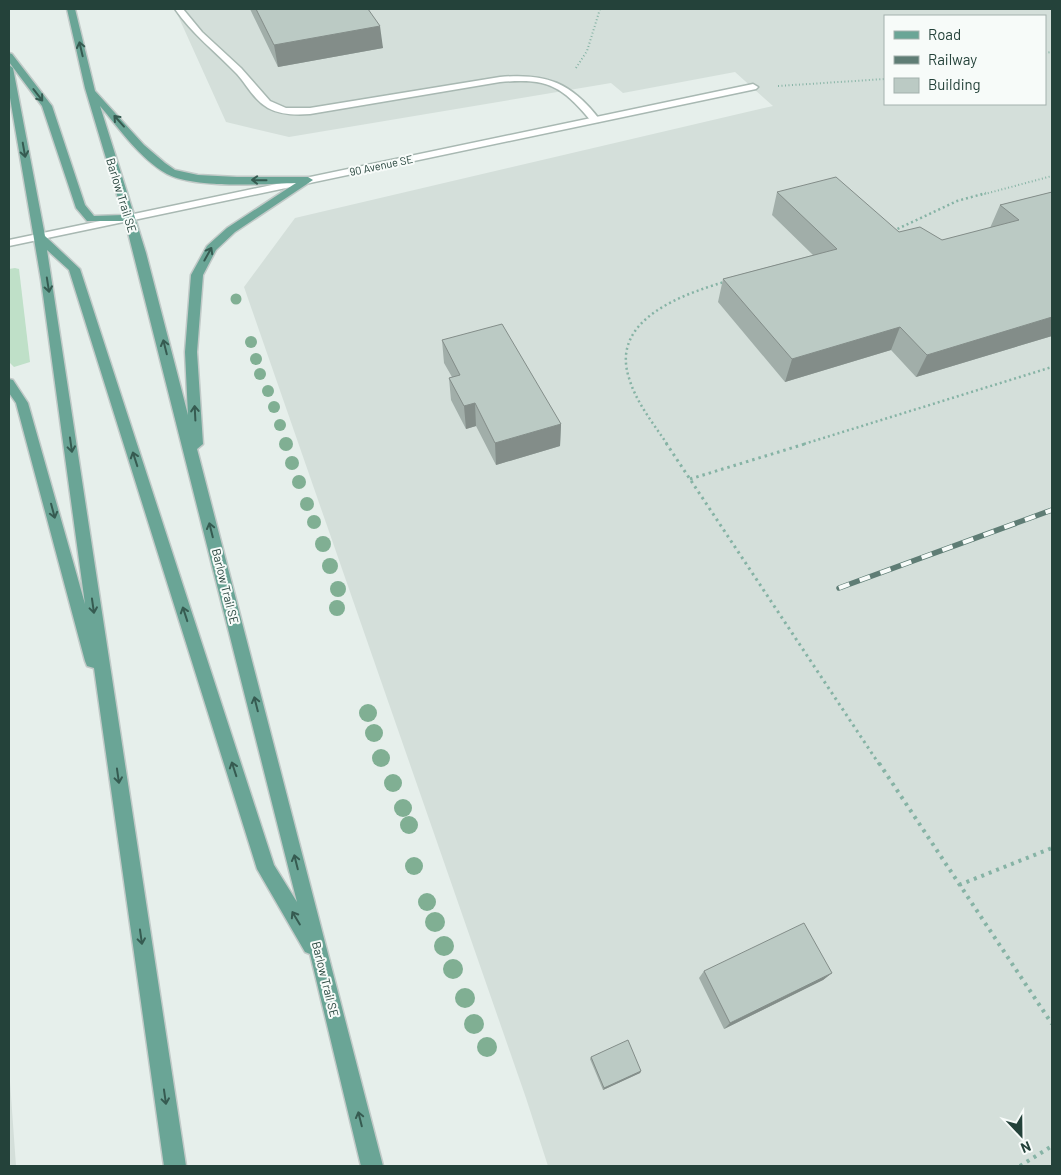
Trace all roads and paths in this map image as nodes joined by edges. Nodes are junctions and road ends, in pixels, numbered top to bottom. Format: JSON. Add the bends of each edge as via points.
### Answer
{"nodes":[{"id":1,"x":71,"y":9,"type":"edge"},
{"id":2,"x":179,"y":9,"type":"edge"},
{"id":3,"x":600,"y":9,"type":"edge"},
{"id":4,"x":9,"y":56,"type":"edge"},
{"id":5,"x":9,"y":68,"type":"edge"},
{"id":6,"x":884,"y":79,"type":"edge"},
{"id":7,"x":753,"y":87,"type":"joint"},
{"id":8,"x":90,"y":88,"type":"junction"},
{"id":9,"x":564,"y":88,"type":"junction"},
{"id":10,"x":595,"y":120,"type":"junction"},
{"id":11,"x":1052,"y":176,"type":"edge"},
{"id":12,"x":308,"y":180,"type":"junction"},
{"id":13,"x":129,"y":218,"type":"junction"},
{"id":14,"x":887,"y":234,"type":"edge"},
{"id":15,"x":40,"y":236,"type":"junction"},
{"id":16,"x":9,"y":243,"type":"edge"},
{"id":17,"x":731,"y":280,"type":"edge"},
{"id":18,"x":1052,"y":367,"type":"edge"},
{"id":19,"x":9,"y":383,"type":"edge"},
{"id":20,"x":198,"y":479,"type":"junction"},
{"id":21,"x":690,"y":479,"type":"junction"},
{"id":22,"x":110,"y":728,"type":"junction"},
{"id":23,"x":1052,"y":848,"type":"edge"},
{"id":24,"x":959,"y":885,"type":"junction"},
{"id":25,"x":321,"y":960,"type":"junction"},
{"id":26,"x":1052,"y":1024,"type":"edge"},
{"id":27,"x":1052,"y":1146,"type":"edge"},
{"id":28,"x":176,"y":1166,"type":"edge"},
{"id":29,"x":372,"y":1166,"type":"edge"},
{"id":30,"x":1020,"y":1166,"type":"edge"}],
"edges":[{"from":8,"to":1,"type":"main road","name":"Barlow Trail SE","one_way":true},
{"from":2,"to":9,"type":"street","via":[[266,102],[283,110],[322,109],[522,79],[544,81]]},
{"from":3,"to":9,"type":"path","via":[[586,50]]},
{"from":4,"to":13,"type":"main road","one_way":true,"via":[[47,106],[80,206],[91,219]]},
{"from":5,"to":15,"type":"main road","one_way":true},
{"from":6,"to":7,"type":"path"},
{"from":7,"to":10,"type":"street","name":"90 Avenue SE"},
{"from":12,"to":8,"type":"main road","one_way":true,"via":[[193,179],[172,173],[154,160]]},
{"from":8,"to":13,"type":"main road","name":"Barlow Trail SE"},
{"from":9,"to":10,"type":"street"},
{"from":10,"to":12,"type":"street","name":"90 Avenue SE"},
{"from":11,"to":14,"type":"path","via":[[957,201]]},
{"from":12,"to":13,"type":"street","name":"90 Avenue SE"},
{"from":20,"to":12,"type":"main road","one_way":true,"via":[[191,352],[197,276],[211,248],[231,230]]},
{"from":13,"to":15,"type":"street","name":"90 Avenue SE"},
{"from":20,"to":13,"type":"main road","name":"Barlow Trail SE","one_way":true},
{"from":15,"to":16,"type":"street","name":"90 Avenue SE"},
{"from":15,"to":22,"type":"main road","one_way":true},
{"from":25,"to":15,"type":"main road","one_way":true,"via":[[266,869],[74,268]]},
{"from":17,"to":21,"type":"path","via":[[674,300],[636,328],[627,346],[626,367],[636,395]]},
{"from":18,"to":21,"type":"path"},
{"from":19,"to":22,"type":"main road","one_way":true,"via":[[22,403],[28,422]]},
{"from":25,"to":20,"type":"main road","name":"Barlow Trail SE","one_way":true},
{"from":21,"to":24,"type":"path"},
{"from":22,"to":28,"type":"main road","one_way":true},
{"from":23,"to":24,"type":"path"},
{"from":24,"to":26,"type":"path"},
{"from":29,"to":25,"type":"main road","name":"Barlow Trail SE","one_way":true},
{"from":27,"to":30,"type":"path"}]}
